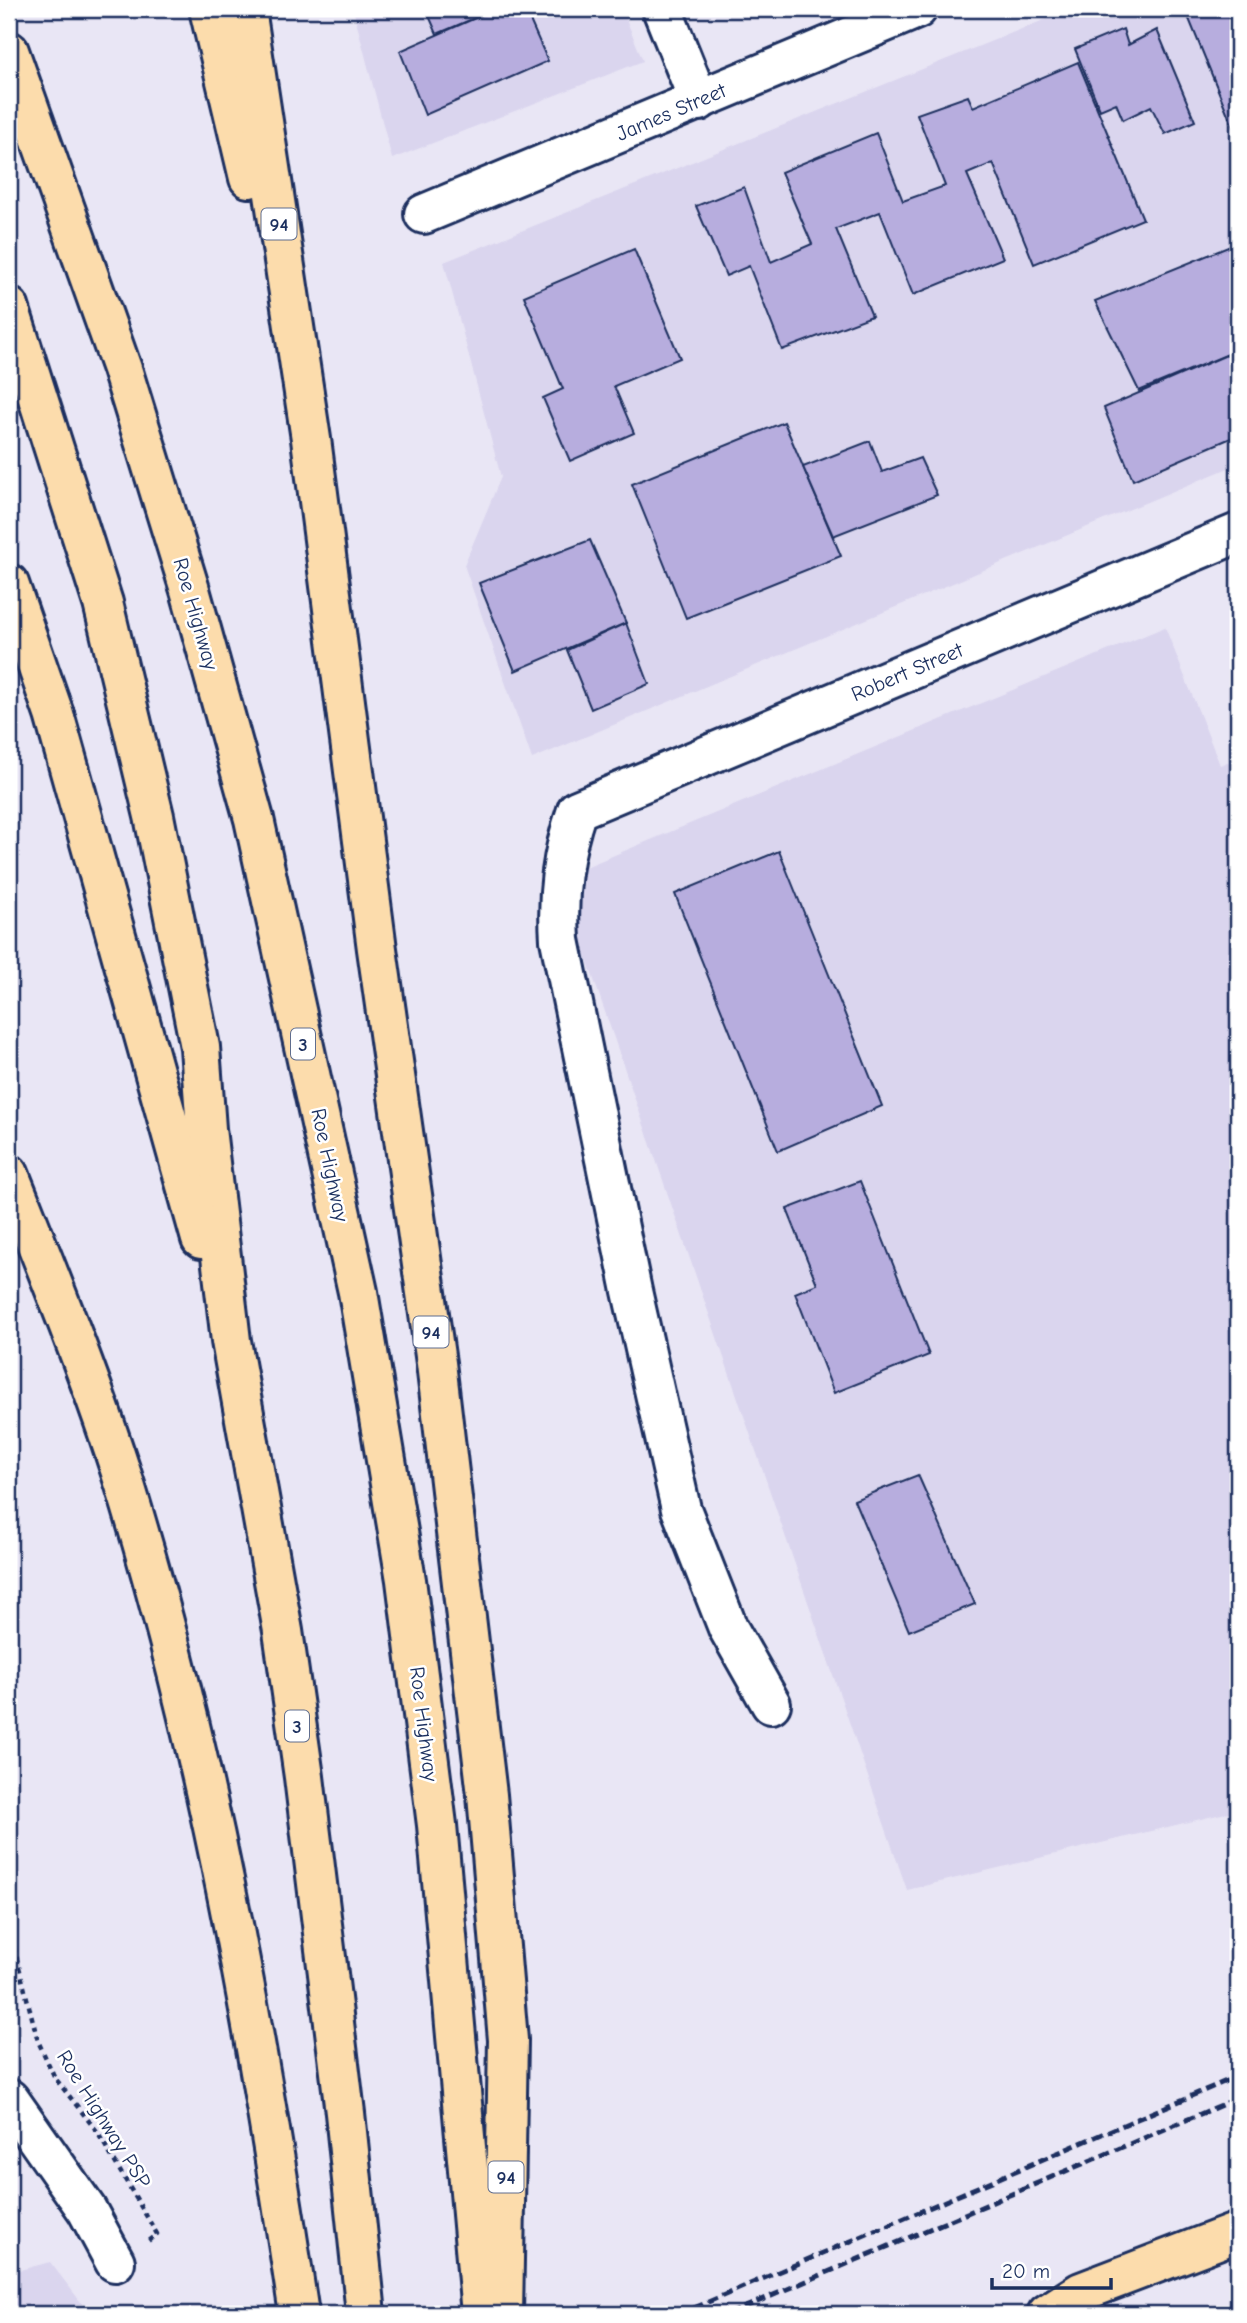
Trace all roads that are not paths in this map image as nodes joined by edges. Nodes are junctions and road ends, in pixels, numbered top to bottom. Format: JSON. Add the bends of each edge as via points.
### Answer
{"nodes":[{"id":1,"x":209,"y":9,"type":"edge"},
{"id":2,"x":247,"y":9,"type":"edge"},
{"id":3,"x":662,"y":9,"type":"edge"},
{"id":4,"x":917,"y":9,"type":"edge"},
{"id":5,"x":9,"y":51,"type":"edge"},
{"id":6,"x":699,"y":100,"type":"junction"},
{"id":7,"x":424,"y":214,"type":"dead end"},
{"id":8,"x":9,"y":307,"type":"edge"},
{"id":9,"x":311,"y":439,"type":"junction"},
{"id":10,"x":1238,"y":533,"type":"edge"},
{"id":11,"x":9,"y":584,"type":"edge"},
{"id":12,"x":9,"y":1174,"type":"edge"},
{"id":13,"x":231,"y":1341,"type":"junction"},
{"id":14,"x":771,"y":1704,"type":"dead end"},
{"id":15,"x":9,"y":2099,"type":"edge"},
{"id":16,"x":1238,"y":2232,"type":"edge"},
{"id":17,"x":115,"y":2262,"type":"road end"},
{"id":18,"x":299,"y":2314,"type":"edge"},
{"id":19,"x":366,"y":2314,"type":"edge"},
{"id":20,"x":481,"y":2314,"type":"edge"},
{"id":21,"x":503,"y":2314,"type":"edge"},
{"id":22,"x":1047,"y":2314,"type":"edge"}],
"edges":[{"from":1,"to":9,"type":"main road"},
{"from":2,"to":9,"type":"main road","number":"94"},
{"from":3,"to":6,"type":"street"},
{"from":4,"to":6,"type":"street","name":"James Street"},
{"from":5,"to":20,"type":"main road","name":"Roe Highway","number":"3","via":[[122,369],[190,590],[254,819],[358,1292],[404,1566],[437,1825]]},
{"from":6,"to":7,"type":"street","name":"James Street"},
{"from":8,"to":13,"type":"main road","number":"3","via":[[103,603],[154,816],[200,1047]]},
{"from":9,"to":21,"type":"main road","number":"94","via":[[436,1363],[487,1795],[508,2039]]},
{"from":10,"to":14,"type":"street","name":"Robert Street","via":[[577,810],[566,840],[558,899],[560,940],[632,1292],[681,1510],[728,1628]]},
{"from":11,"to":13,"type":"main road","via":[[54,714]]},
{"from":12,"to":18,"type":"main road","via":[[65,1313],[124,1483],[177,1666],[247,1991]]},
{"from":13,"to":19,"type":"main road","number":"3","via":[[283,1631],[306,1790]]},
{"from":15,"to":17,"type":"street","via":[[87,2210]]},
{"from":16,"to":22,"type":"main road","via":[[1081,2292]]}]}
